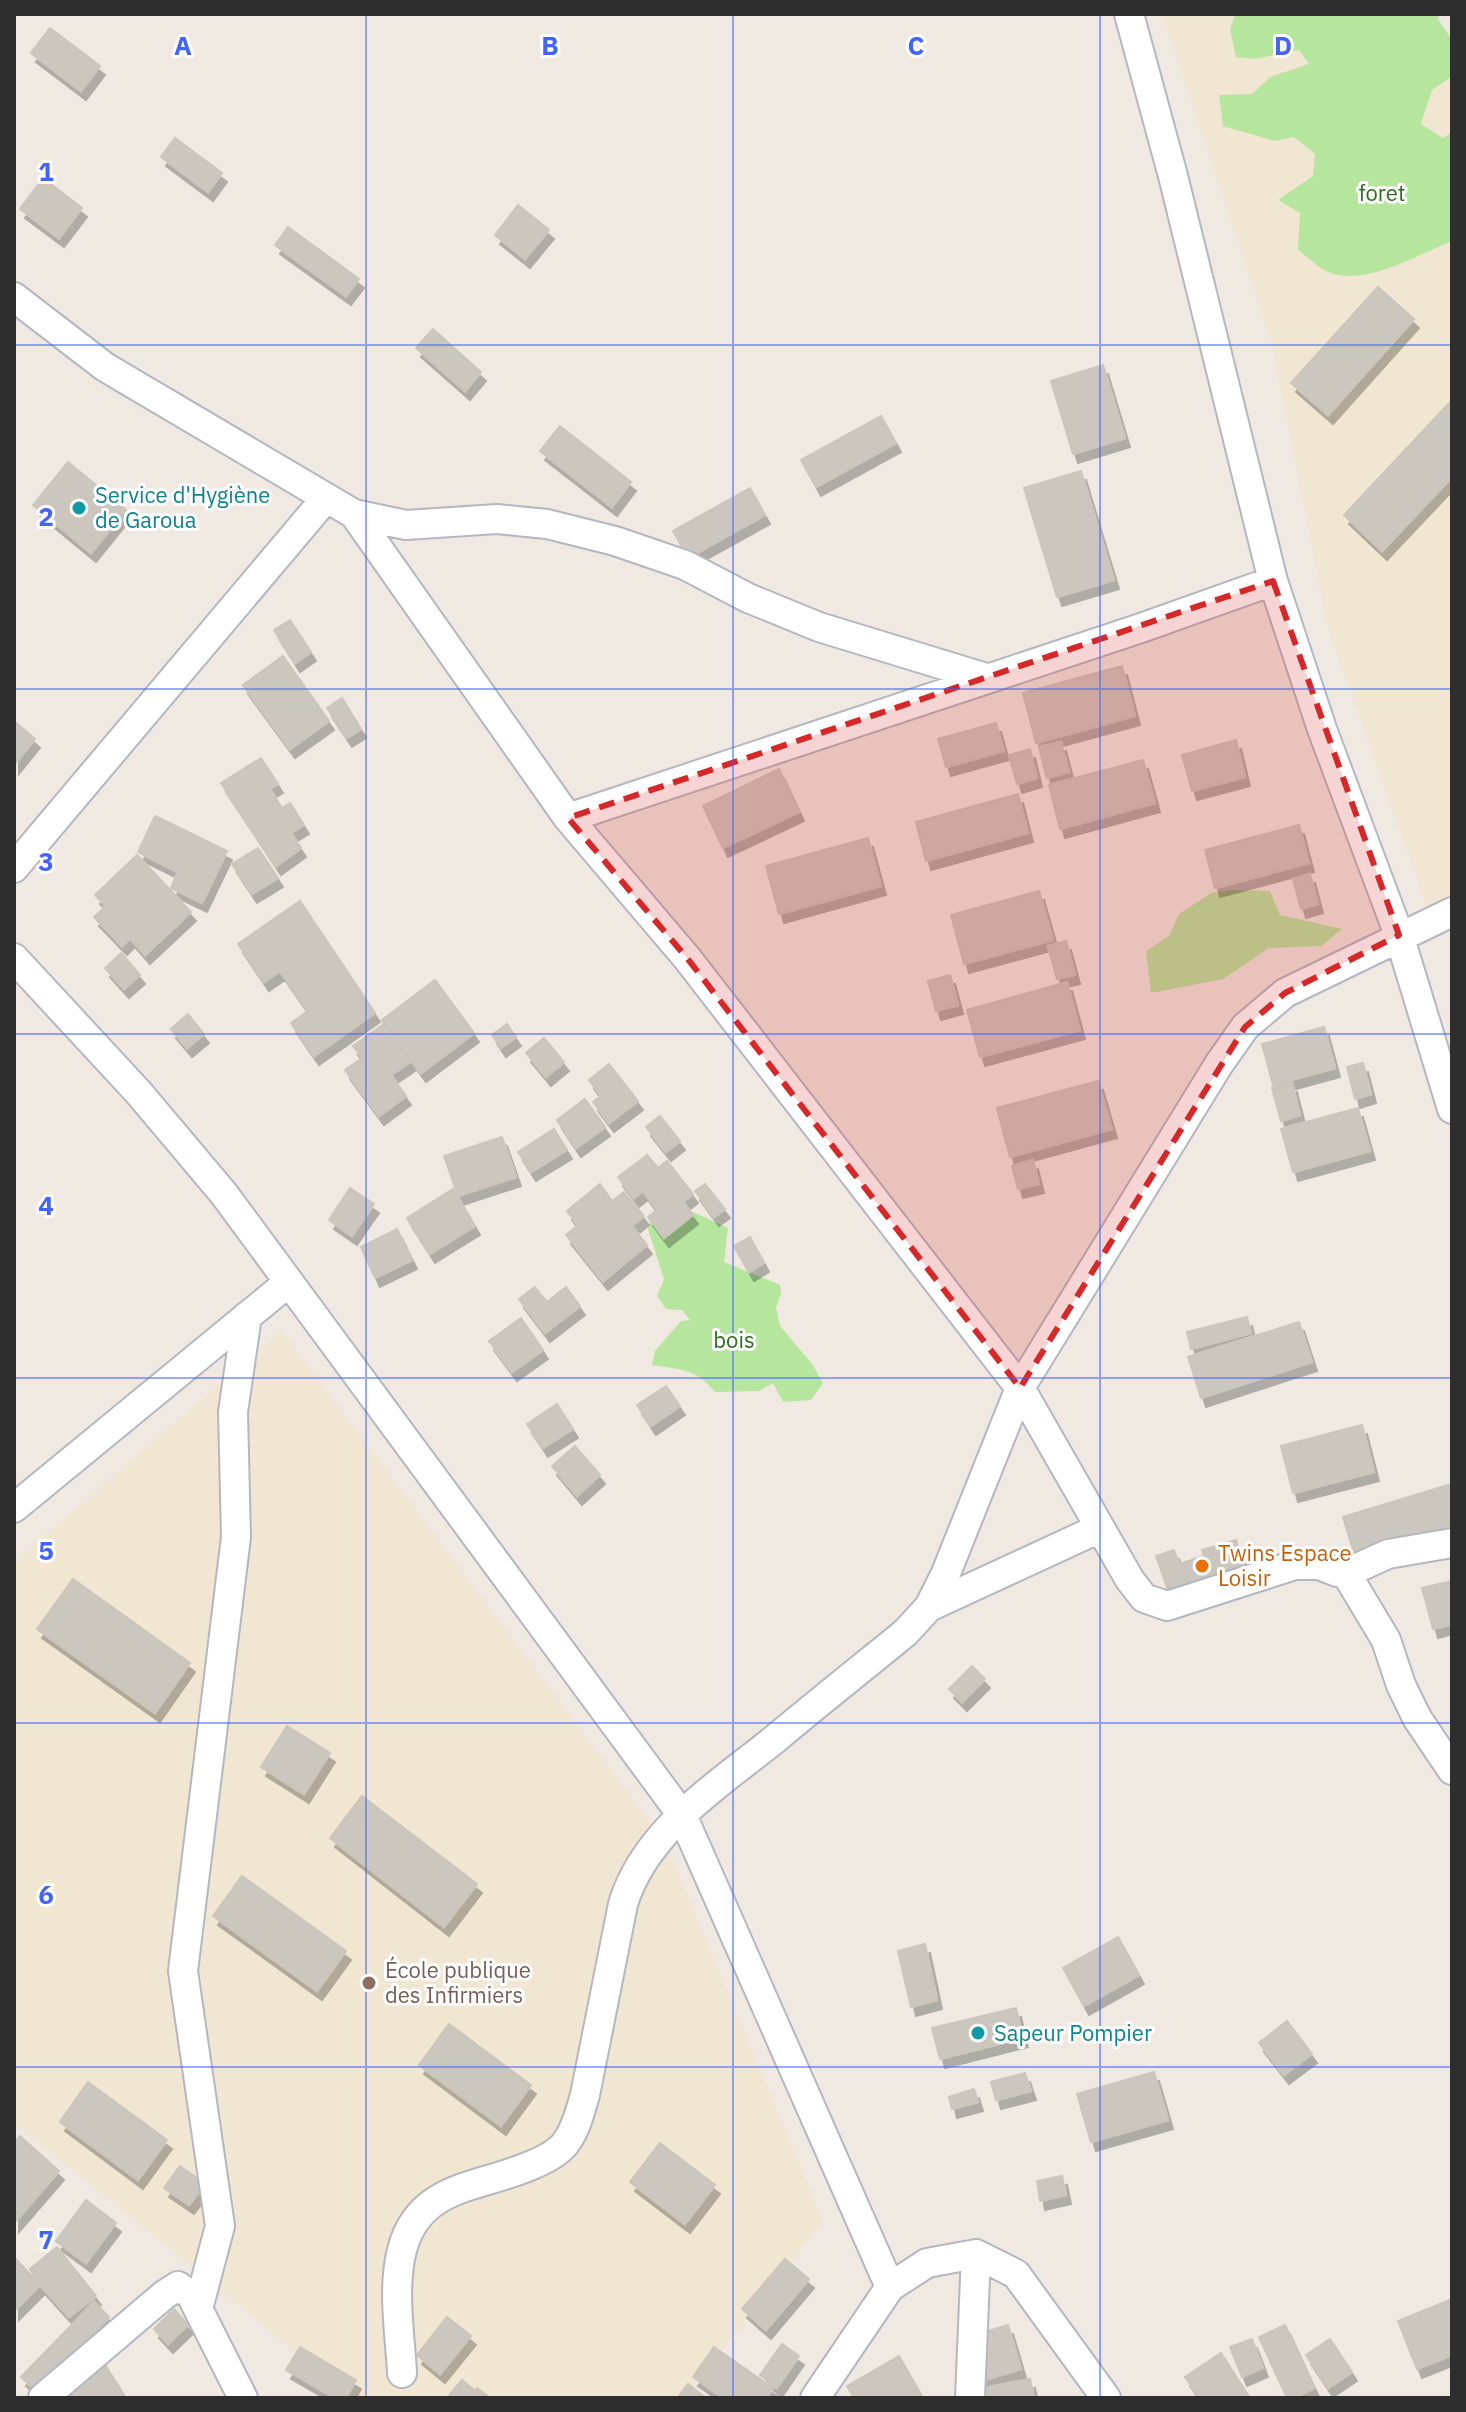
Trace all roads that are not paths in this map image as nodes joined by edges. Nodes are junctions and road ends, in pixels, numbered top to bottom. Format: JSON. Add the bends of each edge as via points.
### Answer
{"nodes":[{"id":1,"x":1129,"y":14,"type":"edge"},
{"id":2,"x":14,"y":297,"type":"edge"},
{"id":3,"x":326,"y":498,"type":"junction"},
{"id":4,"x":354,"y":514,"type":"junction"},
{"id":5,"x":1273,"y":581,"type":"junction"},
{"id":6,"x":986,"y":678,"type":"junction"},
{"id":7,"x":568,"y":818,"type":"junction"},
{"id":8,"x":14,"y":868,"type":"edge"},
{"id":9,"x":1452,"y":912,"type":"edge"},
{"id":10,"x":1399,"y":935,"type":"junction"},
{"id":11,"x":14,"y":958,"type":"edge"},
{"id":12,"x":1452,"y":1109,"type":"edge"},
{"id":13,"x":289,"y":1282,"type":"junction"},
{"id":14,"x":247,"y":1316,"type":"junction"},
{"id":15,"x":1020,"y":1388,"type":"junction"},
{"id":16,"x":14,"y":1508,"type":"edge"},
{"id":17,"x":1100,"y":1528,"type":"junction"},
{"id":18,"x":1452,"y":1543,"type":"edge"},
{"id":19,"x":1344,"y":1570,"type":"junction"},
{"id":20,"x":929,"y":1607,"type":"junction"},
{"id":21,"x":1452,"y":1770,"type":"edge"},
{"id":22,"x":682,"y":1815,"type":"junction"},
{"id":23,"x":976,"y":2254,"type":"junction"},
{"id":24,"x":890,"y":2287,"type":"junction"},
{"id":25,"x":198,"y":2309,"type":"junction"},
{"id":26,"x":402,"y":2373,"type":"dead end"},
{"id":27,"x":43,"y":2398,"type":"edge"},
{"id":28,"x":243,"y":2398,"type":"edge"},
{"id":29,"x":815,"y":2398,"type":"edge"},
{"id":30,"x":970,"y":2398,"type":"edge"},
{"id":31,"x":1106,"y":2398,"type":"edge"}],
"edges":[{"from":1,"to":5,"type":"street"},
{"from":2,"to":3,"type":"street","via":[[105,367]]},
{"from":3,"to":4,"type":"street"},
{"from":3,"to":8,"type":"street"},
{"from":4,"to":6,"type":"street","via":[[406,525],[510,520],[615,541],[685,565],[819,627]]},
{"from":4,"to":7,"type":"street"},
{"from":5,"to":6,"type":"street"},
{"from":5,"to":10,"type":"street"},
{"from":6,"to":7,"type":"street"},
{"from":7,"to":15,"type":"street","via":[[687,958]]},
{"from":9,"to":10,"type":"street"},
{"from":10,"to":12,"type":"street"},
{"from":10,"to":15,"type":"street","via":[[1285,993],[1245,1027]]},
{"from":11,"to":13,"type":"street","via":[[139,1093]]},
{"from":13,"to":14,"type":"street"},
{"from":13,"to":22,"type":"street"},
{"from":14,"to":16,"type":"street"},
{"from":14,"to":25,"type":"street","via":[[233,1412],[236,1537],[183,1971],[220,2226]]},
{"from":15,"to":17,"type":"street"},
{"from":15,"to":20,"type":"street"},
{"from":17,"to":19,"type":"street","via":[[1144,1598],[1167,1606],[1295,1565]]},
{"from":17,"to":20,"type":"street"},
{"from":18,"to":19,"type":"street","via":[[1388,1554]]},
{"from":19,"to":21,"type":"street","via":[[1386,1640],[1417,1718]]},
{"from":20,"to":22,"type":"street","via":[[905,1633]]},
{"from":22,"to":24,"type":"street"},
{"from":22,"to":26,"type":"street","via":[[629,1883],[585,2095],[566,2144],[506,2177],[452,2191],[429,2203],[412,2225],[398,2281]]},
{"from":23,"to":24,"type":"street","via":[[927,2263]]},
{"from":23,"to":30,"type":"street"},
{"from":23,"to":31,"type":"street","via":[[1016,2274]]},
{"from":24,"to":29,"type":"street"},
{"from":25,"to":27,"type":"street","via":[[178,2286]]},
{"from":25,"to":28,"type":"street"}]}
